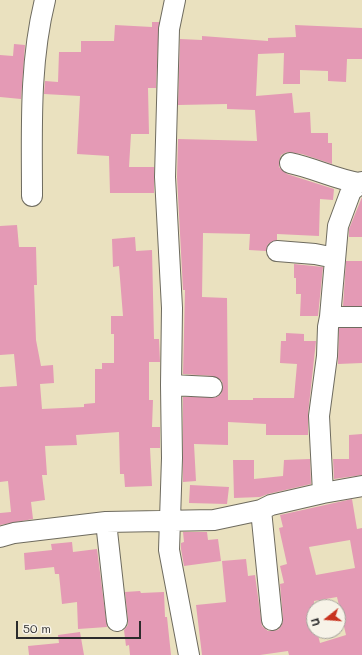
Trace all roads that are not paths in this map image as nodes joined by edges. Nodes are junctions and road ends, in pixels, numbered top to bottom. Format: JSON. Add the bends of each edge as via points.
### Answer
{"nodes":[{"id":1,"x":45,"y":0,"type":"edge"},
{"id":2,"x":175,"y":0,"type":"edge"},
{"id":3,"x":290,"y":163,"type":"dead end"},
{"id":4,"x":360,"y":183,"type":"edge"},
{"id":5,"x":32,"y":196,"type":"dead end"},
{"id":6,"x":277,"y":251,"type":"dead end"},
{"id":7,"x":335,"y":258,"type":"junction"},
{"id":8,"x":330,"y":317,"type":"junction"},
{"id":9,"x":362,"y":317,"type":"edge"},
{"id":10,"x":171,"y":385,"type":"junction"},
{"id":11,"x":212,"y":387,"type":"dead end"},
{"id":12,"x":362,"y":486,"type":"edge"},
{"id":13,"x":323,"y":493,"type":"junction"},
{"id":14,"x":261,"y":510,"type":"junction"},
{"id":15,"x":170,"y":521,"type":"junction"},
{"id":16,"x":106,"y":522,"type":"junction"},
{"id":17,"x":0,"y":537,"type":"edge"},
{"id":18,"x":272,"y":620,"type":"dead end"},
{"id":19,"x":117,"y":621,"type":"dead end"},
{"id":20,"x":188,"y":655,"type":"edge"}],
"edges":[{"from":1,"to":5,"type":"street","via":[[39,24],[33,75]]},
{"from":2,"to":10,"type":"street","via":[[169,29],[165,177],[172,308]]},
{"from":3,"to":4,"type":"street"},
{"from":4,"to":7,"type":"street","via":[[351,191],[338,226]]},
{"from":6,"to":7,"type":"street"},
{"from":7,"to":8,"type":"street"},
{"from":8,"to":9,"type":"street"},
{"from":8,"to":13,"type":"street","via":[[319,416]]},
{"from":10,"to":11,"type":"street"},
{"from":10,"to":15,"type":"street"},
{"from":12,"to":13,"type":"street"},
{"from":13,"to":14,"type":"street","via":[[271,505]]},
{"from":14,"to":15,"type":"street","via":[[214,520]]},
{"from":14,"to":18,"type":"street"},
{"from":15,"to":16,"type":"street"},
{"from":15,"to":20,"type":"street","via":[[169,550]]},
{"from":16,"to":17,"type":"street"},
{"from":16,"to":19,"type":"street"}]}
